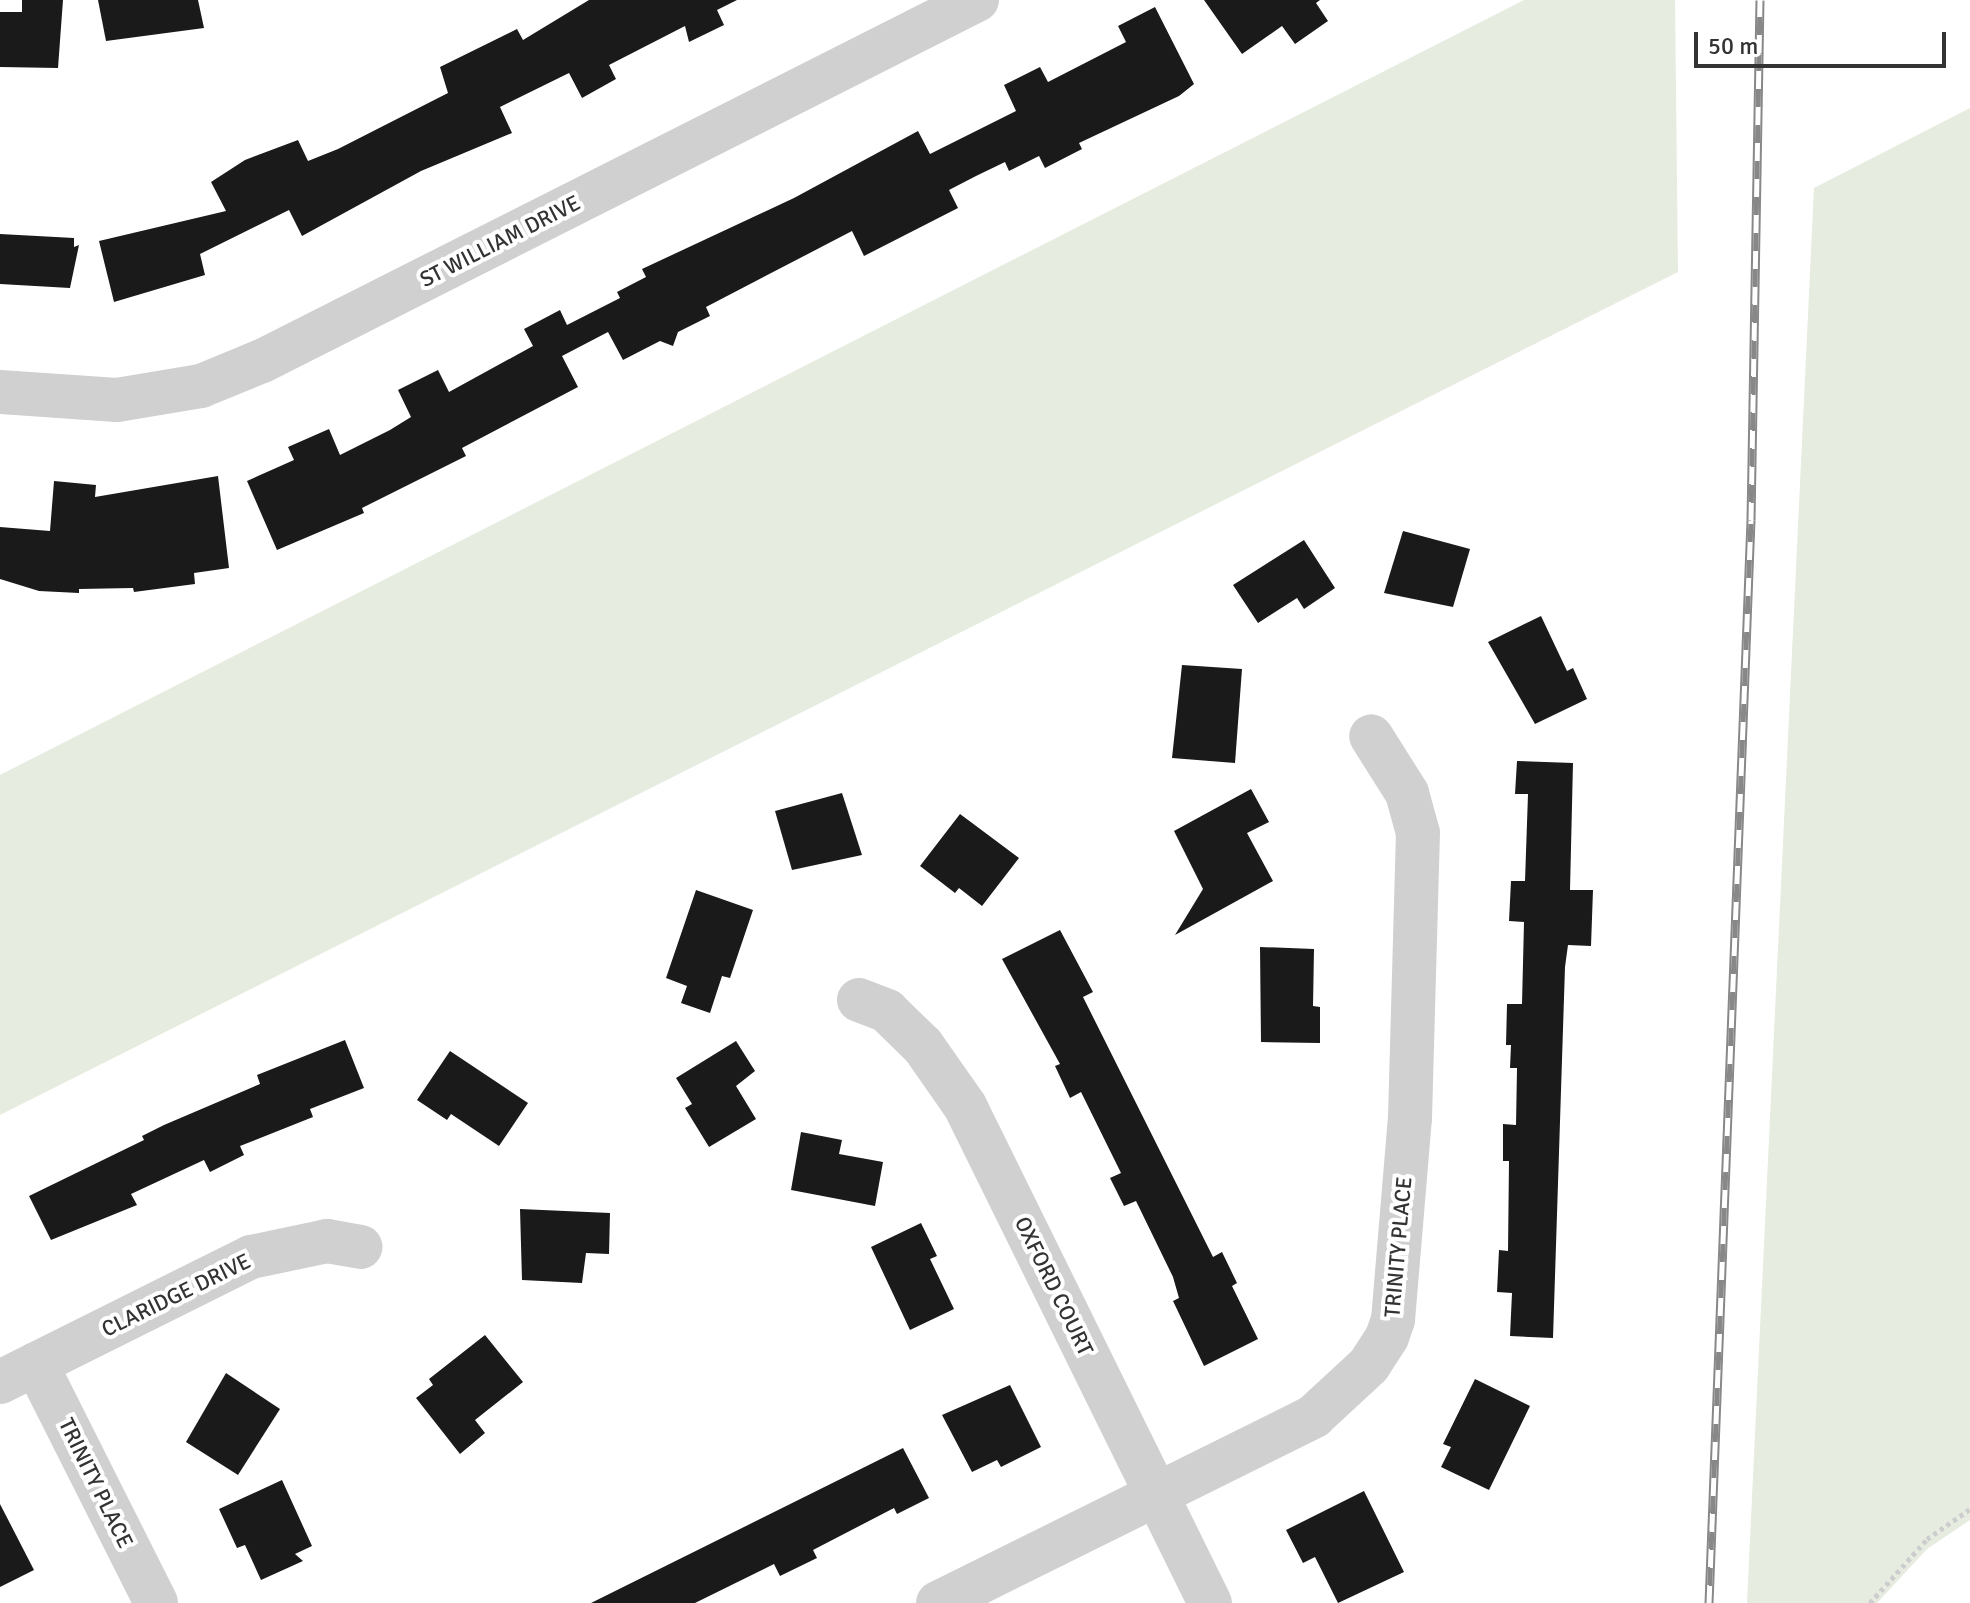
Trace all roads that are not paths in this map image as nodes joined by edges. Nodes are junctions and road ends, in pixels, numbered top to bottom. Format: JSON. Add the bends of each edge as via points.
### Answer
{"nodes":[{"id":1,"x":977,"y":0,"type":"edge"},
{"id":2,"x":0,"y":392,"type":"edge"},
{"id":3,"x":1371,"y":736,"type":"dead end"},
{"id":4,"x":859,"y":1000,"type":"dead end"},
{"id":5,"x":360,"y":1247,"type":"dead end"},
{"id":6,"x":18,"y":1373,"type":"edge"},
{"id":7,"x":1157,"y":1494,"type":"junction"},
{"id":8,"x":156,"y":1603,"type":"edge"},
{"id":9,"x":938,"y":1603,"type":"edge"},
{"id":10,"x":1210,"y":1603,"type":"edge"}],
"edges":[{"from":1,"to":2,"type":"street","name":"ST WILLIAM DRIVE","via":[[262,361],[201,386],[117,400]]},
{"from":3,"to":7,"type":"street","name":"TRINITY PLACE","via":[[1407,793],[1418,833],[1410,1118],[1393,1320],[1369,1365],[1314,1416]]},
{"from":4,"to":7,"type":"street","name":"OXFORD COURT","via":[[887,1011],[923,1046],[965,1106]]},
{"from":5,"to":6,"type":"street","name":"CLARIDGE DRIVE","via":[[327,1241],[251,1257]]},
{"from":6,"to":8,"type":"street","name":"TRINITY PLACE"},
{"from":7,"to":9,"type":"street","name":"TRINITY PLACE"},
{"from":7,"to":10,"type":"street","name":"OXFORD COURT"}]}
